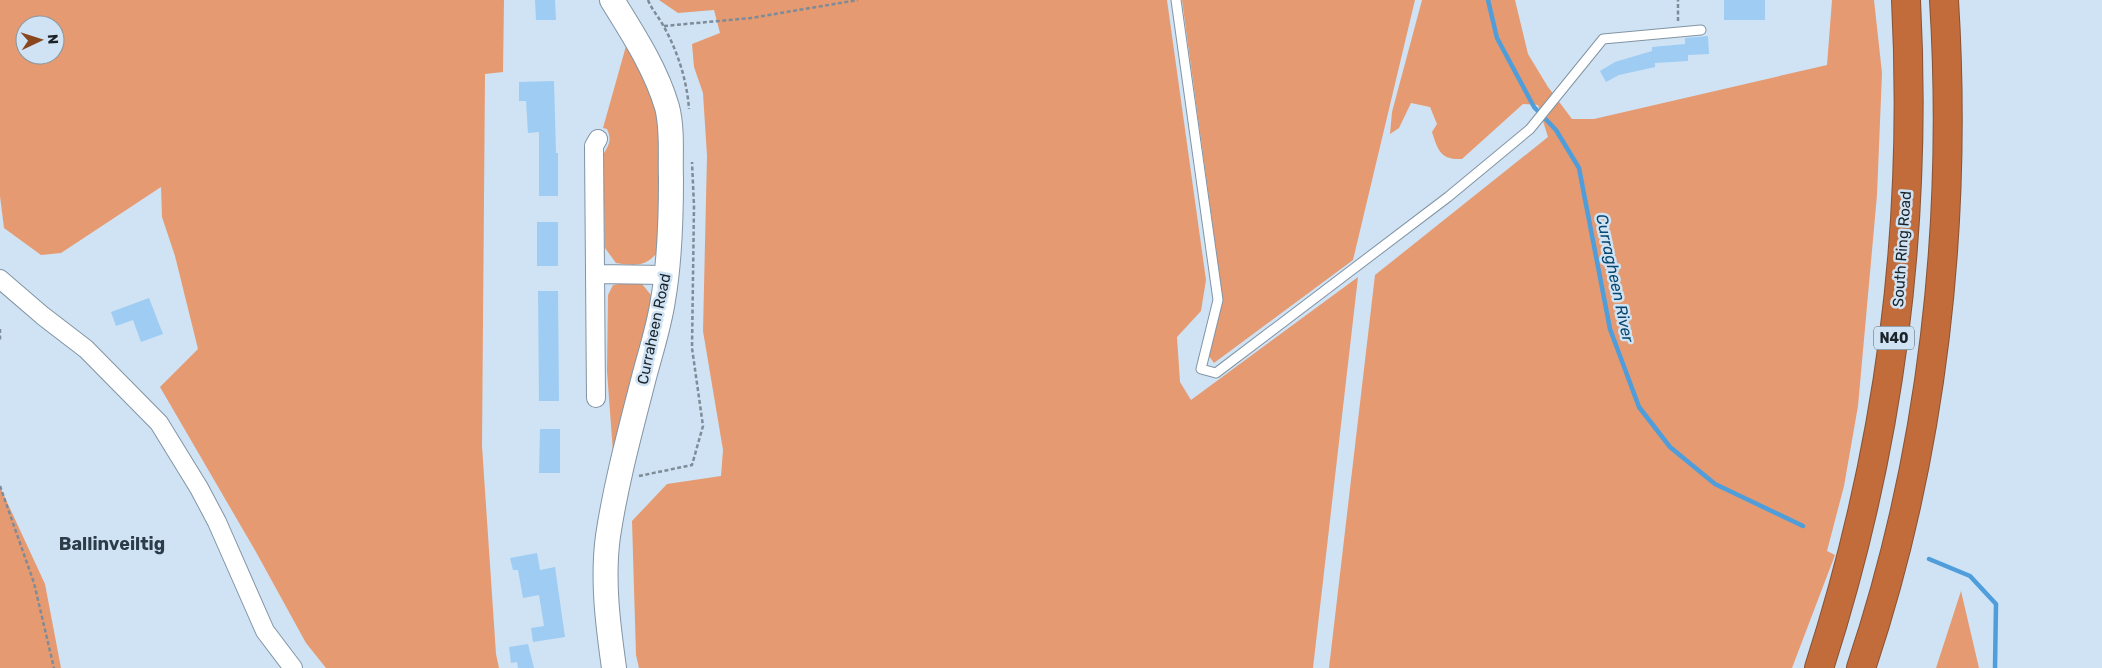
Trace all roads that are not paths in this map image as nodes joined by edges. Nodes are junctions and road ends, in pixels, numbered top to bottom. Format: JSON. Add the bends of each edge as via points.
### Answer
{"nodes":[{"id":1,"x":612,"y":0,"type":"edge"},
{"id":2,"x":1176,"y":0,"type":"edge"},
{"id":3,"x":1906,"y":0,"type":"edge"},
{"id":4,"x":1944,"y":0,"type":"edge"},
{"id":5,"x":1701,"y":30,"type":"dead end"},
{"id":6,"x":598,"y":139,"type":"dead end"},
{"id":7,"x":596,"y":274,"type":"junction"},
{"id":8,"x":666,"y":275,"type":"junction"},
{"id":9,"x":0,"y":279,"type":"edge"},
{"id":10,"x":596,"y":398,"type":"dead end"},
{"id":11,"x":293,"y":668,"type":"edge"},
{"id":12,"x":614,"y":668,"type":"edge"},
{"id":13,"x":1819,"y":668,"type":"edge"},
{"id":14,"x":1861,"y":668,"type":"edge"}],
"edges":[{"from":1,"to":8,"type":"street","name":"Curraheen Road","via":[[642,49],[668,110],[671,202]]},
{"from":2,"to":5,"type":"lane","via":[[1218,300],[1201,369],[1216,373],[1448,196],[1530,129],[1603,39]]},
{"from":3,"to":13,"type":"highway","name":"South Ring Road","number":"N40","via":[[1910,94],[1908,160],[1903,263],[1889,383],[1847,574]]},
{"from":4,"to":14,"type":"highway","number":"N40","via":[[1949,153],[1936,329],[1907,500]]},
{"from":6,"to":7,"type":"street","via":[[594,146]]},
{"from":7,"to":8,"type":"street"},
{"from":7,"to":10,"type":"street"},
{"from":8,"to":12,"type":"street","name":"Curraheen Road","via":[[656,333],[608,539],[608,627]]},
{"from":9,"to":11,"type":"street","via":[[86,349],[159,423],[217,522],[265,631]]}]}
